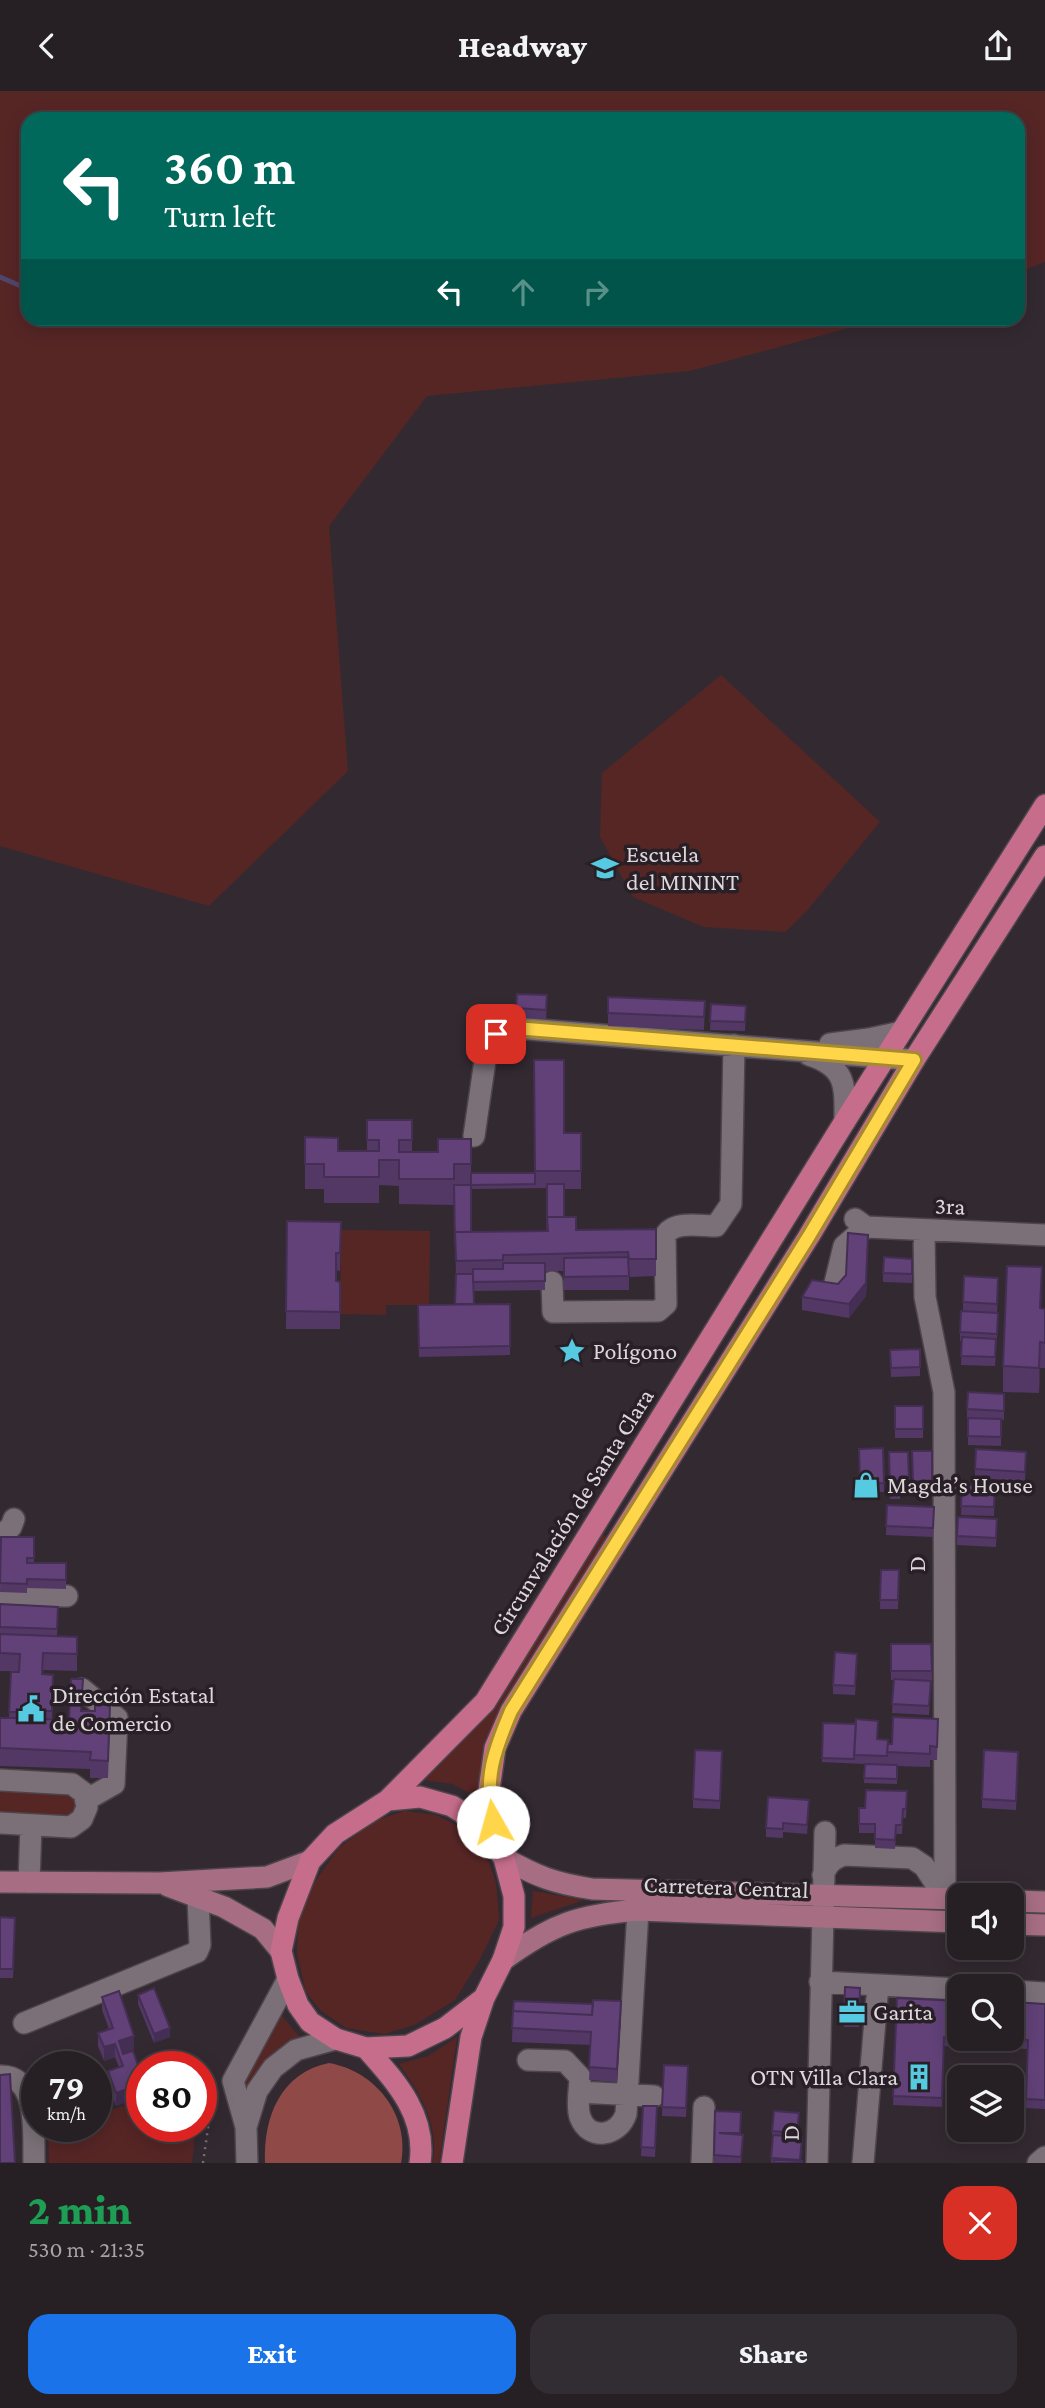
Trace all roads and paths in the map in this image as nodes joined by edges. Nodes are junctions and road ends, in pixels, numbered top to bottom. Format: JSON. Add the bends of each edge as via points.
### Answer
{"nodes":[{"id":1,"x":1045,"y":805,"type":"edge"},
{"id":2,"x":1045,"y":856,"type":"edge"},
{"id":3,"x":901,"y":1032,"type":"junction"},
{"id":4,"x":734,"y":1045,"type":"junction"},
{"id":5,"x":788,"y":1049,"type":"junction"},
{"id":6,"x":884,"y":1057,"type":"junction"},
{"id":7,"x":914,"y":1060,"type":"junction"},
{"id":8,"x":845,"y":1121,"type":"junction"},
{"id":9,"x":474,"y":1136,"type":"dead end"},
{"id":10,"x":924,"y":1231,"type":"junction"},
{"id":11,"x":1045,"y":1235,"type":"edge"},
{"id":12,"x":552,"y":1282,"type":"dead end"},
{"id":13,"x":834,"y":1287,"type":"edge"},
{"id":14,"x":14,"y":1519,"type":"dead end"},
{"id":15,"x":0,"y":1536,"type":"edge"},
{"id":16,"x":0,"y":1595,"type":"edge"},
{"id":17,"x":67,"y":1596,"type":"dead end"},
{"id":18,"x":82,"y":1689,"type":"edge"},
{"id":19,"x":0,"y":1780,"type":"edge"},
{"id":20,"x":86,"y":1800,"type":"junction"},
{"id":21,"x":388,"y":1800,"type":"junction"},
{"id":22,"x":0,"y":1823,"type":"edge"},
{"id":23,"x":31,"y":1825,"type":"junction"},
{"id":24,"x":825,"y":1832,"type":"dead end"},
{"id":25,"x":502,"y":1853,"type":"junction"},
{"id":26,"x":310,"y":1861,"type":"junction"},
{"id":27,"x":0,"y":1882,"type":"edge"},
{"id":28,"x":29,"y":1882,"type":"junction"},
{"id":29,"x":160,"y":1883,"type":"junction"},
{"id":30,"x":952,"y":1883,"type":"edge"},
{"id":31,"x":822,"y":1884,"type":"junction"},
{"id":32,"x":947,"y":1893,"type":"edge"},
{"id":33,"x":198,"y":1898,"type":"junction"},
{"id":34,"x":947,"y":1898,"type":"edge"},
{"id":35,"x":1024,"y":1901,"type":"edge"},
{"id":36,"x":1045,"y":1902,"type":"edge"},
{"id":37,"x":638,"y":1910,"type":"junction"},
{"id":38,"x":821,"y":1917,"type":"junction"},
{"id":39,"x":947,"y":1922,"type":"edge"},
{"id":40,"x":1024,"y":1924,"type":"edge"},
{"id":41,"x":1045,"y":1925,"type":"edge"},
{"id":42,"x":281,"y":1951,"type":"junction"},
{"id":43,"x":503,"y":1960,"type":"junction"},
{"id":44,"x":288,"y":1979,"type":"junction"},
{"id":45,"x":820,"y":1982,"type":"junction"},
{"id":46,"x":878,"y":1985,"type":"junction"},
{"id":47,"x":947,"y":1988,"type":"edge"},
{"id":48,"x":1024,"y":1992,"type":"edge"},
{"id":49,"x":1045,"y":1993,"type":"edge"},
{"id":50,"x":484,"y":1998,"type":"junction"},
{"id":51,"x":24,"y":2023,"type":"dead end"},
{"id":52,"x":336,"y":2039,"type":"junction"},
{"id":53,"x":366,"y":2048,"type":"junction"},
{"id":54,"x":528,"y":2060,"type":"dead end"},
{"id":55,"x":0,"y":2076,"type":"edge"},
{"id":56,"x":233,"y":2081,"type":"junction"},
{"id":57,"x":579,"y":2092,"type":"junction"},
{"id":58,"x":627,"y":2094,"type":"junction"},
{"id":59,"x":653,"y":2096,"type":"dead end"},
{"id":60,"x":704,"y":2107,"type":"dead end"},
{"id":61,"x":246,"y":2127,"type":"junction"},
{"id":62,"x":1045,"y":2157,"type":"edge"},
{"id":63,"x":34,"y":2163,"type":"edge"},
{"id":64,"x":204,"y":2163,"type":"edge"},
{"id":65,"x":247,"y":2163,"type":"edge"},
{"id":66,"x":420,"y":2163,"type":"edge"},
{"id":67,"x":452,"y":2163,"type":"edge"},
{"id":68,"x":702,"y":2163,"type":"edge"},
{"id":69,"x":817,"y":2163,"type":"edge"},
{"id":70,"x":863,"y":2163,"type":"edge"},
{"id":71,"x":1038,"y":2163,"type":"edge"}],
"edges":[{"from":1,"to":3,"type":"highway","name":"Circunvalación de Santa Clara"},
{"from":2,"to":7,"type":"highway"},
{"from":3,"to":5,"type":"street"},
{"from":3,"to":6,"type":"highway","name":"Circunvalación de Santa Clara"},
{"from":4,"to":5,"type":"street"},
{"from":4,"to":9,"type":"street","via":[[515,1028],[496,1034],[487,1047]]},
{"from":4,"to":12,"type":"street","via":[[731,1204],[716,1226],[668,1230],[666,1304],[658,1311],[553,1313]]},
{"from":5,"to":6,"type":"street"},
{"from":5,"to":8,"type":"street","via":[[824,1060],[836,1070],[845,1089]]},
{"from":6,"to":7,"type":"street"},
{"from":6,"to":8,"type":"highway","name":"Circunvalación de Santa Clara"},
{"from":7,"to":25,"type":"highway","via":[[511,1711],[495,1748],[488,1797]]},
{"from":8,"to":21,"type":"highway","name":"Circunvalación de Santa Clara","via":[[485,1702]]},
{"from":10,"to":11,"type":"street","name":"3ra"},
{"from":10,"to":13,"type":"street","name":"3ra","via":[[861,1223],[844,1247]]},
{"from":10,"to":30,"type":"street","name":"D","via":[[925,1297],[944,1392]]},
{"from":14,"to":15,"type":"street"},
{"from":16,"to":17,"type":"street"},
{"from":18,"to":20,"type":"street","via":[[117,1718],[114,1784]]},
{"from":19,"to":20,"type":"street","via":[[72,1784]]},
{"from":20,"to":23,"type":"street","via":[[82,1819],[71,1827]]},
{"from":21,"to":25,"type":"highway","via":[[420,1797],[452,1805],[478,1822]]},
{"from":21,"to":26,"type":"highway","via":[[335,1834]]},
{"from":22,"to":23,"type":"street"},
{"from":23,"to":28,"type":"street"},
{"from":24,"to":31,"type":"street","name":"D"},
{"from":25,"to":31,"type":"main road","name":"Carretera Central","via":[[536,1876],[592,1889]]},
{"from":25,"to":43,"type":"highway","via":[[514,1896],[513,1927]]},
{"from":26,"to":29,"type":"main road","via":[[267,1877]]},
{"from":26,"to":42,"type":"highway"},
{"from":27,"to":28,"type":"main road"},
{"from":28,"to":29,"type":"main road"},
{"from":29,"to":33,"type":"main road"},
{"from":31,"to":32,"type":"street","via":[[827,1865],[844,1855],[912,1858]]},
{"from":31,"to":34,"type":"main road","name":"Carretera Central"},
{"from":31,"to":38,"type":"street","name":"D"},
{"from":33,"to":42,"type":"main road","via":[[263,1929]]},
{"from":33,"to":51,"type":"street","via":[[197,1952]]},
{"from":35,"to":36,"type":"main road"},
{"from":37,"to":38,"type":"main road","name":"Carretera Central"},
{"from":37,"to":43,"type":"main road","name":"Carretera Central","via":[[560,1924]]},
{"from":37,"to":58,"type":"street"},
{"from":38,"to":39,"type":"main road","name":"Carretera Central"},
{"from":38,"to":45,"type":"street","name":"D"},
{"from":40,"to":41,"type":"main road"},
{"from":42,"to":44,"type":"highway"},
{"from":43,"to":50,"type":"highway"},
{"from":44,"to":52,"type":"highway","via":[[310,2022]]},
{"from":44,"to":56,"type":"street"},
{"from":45,"to":46,"type":"street"},
{"from":45,"to":69,"type":"street","name":"D"},
{"from":46,"to":47,"type":"street"},
{"from":46,"to":70,"type":"street"},
{"from":48,"to":49,"type":"street"},
{"from":50,"to":53,"type":"highway","via":[[445,2028],[408,2046]]},
{"from":50,"to":67,"type":"highway","via":[[471,2037]]},
{"from":52,"to":53,"type":"highway"},
{"from":52,"to":61,"type":"street","via":[[296,2050],[273,2068],[257,2091]]},
{"from":53,"to":66,"type":"highway","via":[[417,2116]]},
{"from":54,"to":57,"type":"street","via":[[565,2061],[580,2077]]},
{"from":55,"to":63,"type":"street","via":[[8,2075],[27,2091]]},
{"from":56,"to":61,"type":"street"},
{"from":56,"to":64,"type":"path","via":[[210,2114]]},
{"from":57,"to":58,"type":"street"},
{"from":57,"to":58,"type":"street","via":[[581,2120],[599,2133],[619,2127],[626,2114]]},
{"from":58,"to":59,"type":"street"},
{"from":60,"to":68,"type":"street"},
{"from":61,"to":65,"type":"street"},
{"from":62,"to":71,"type":"street"}]}
